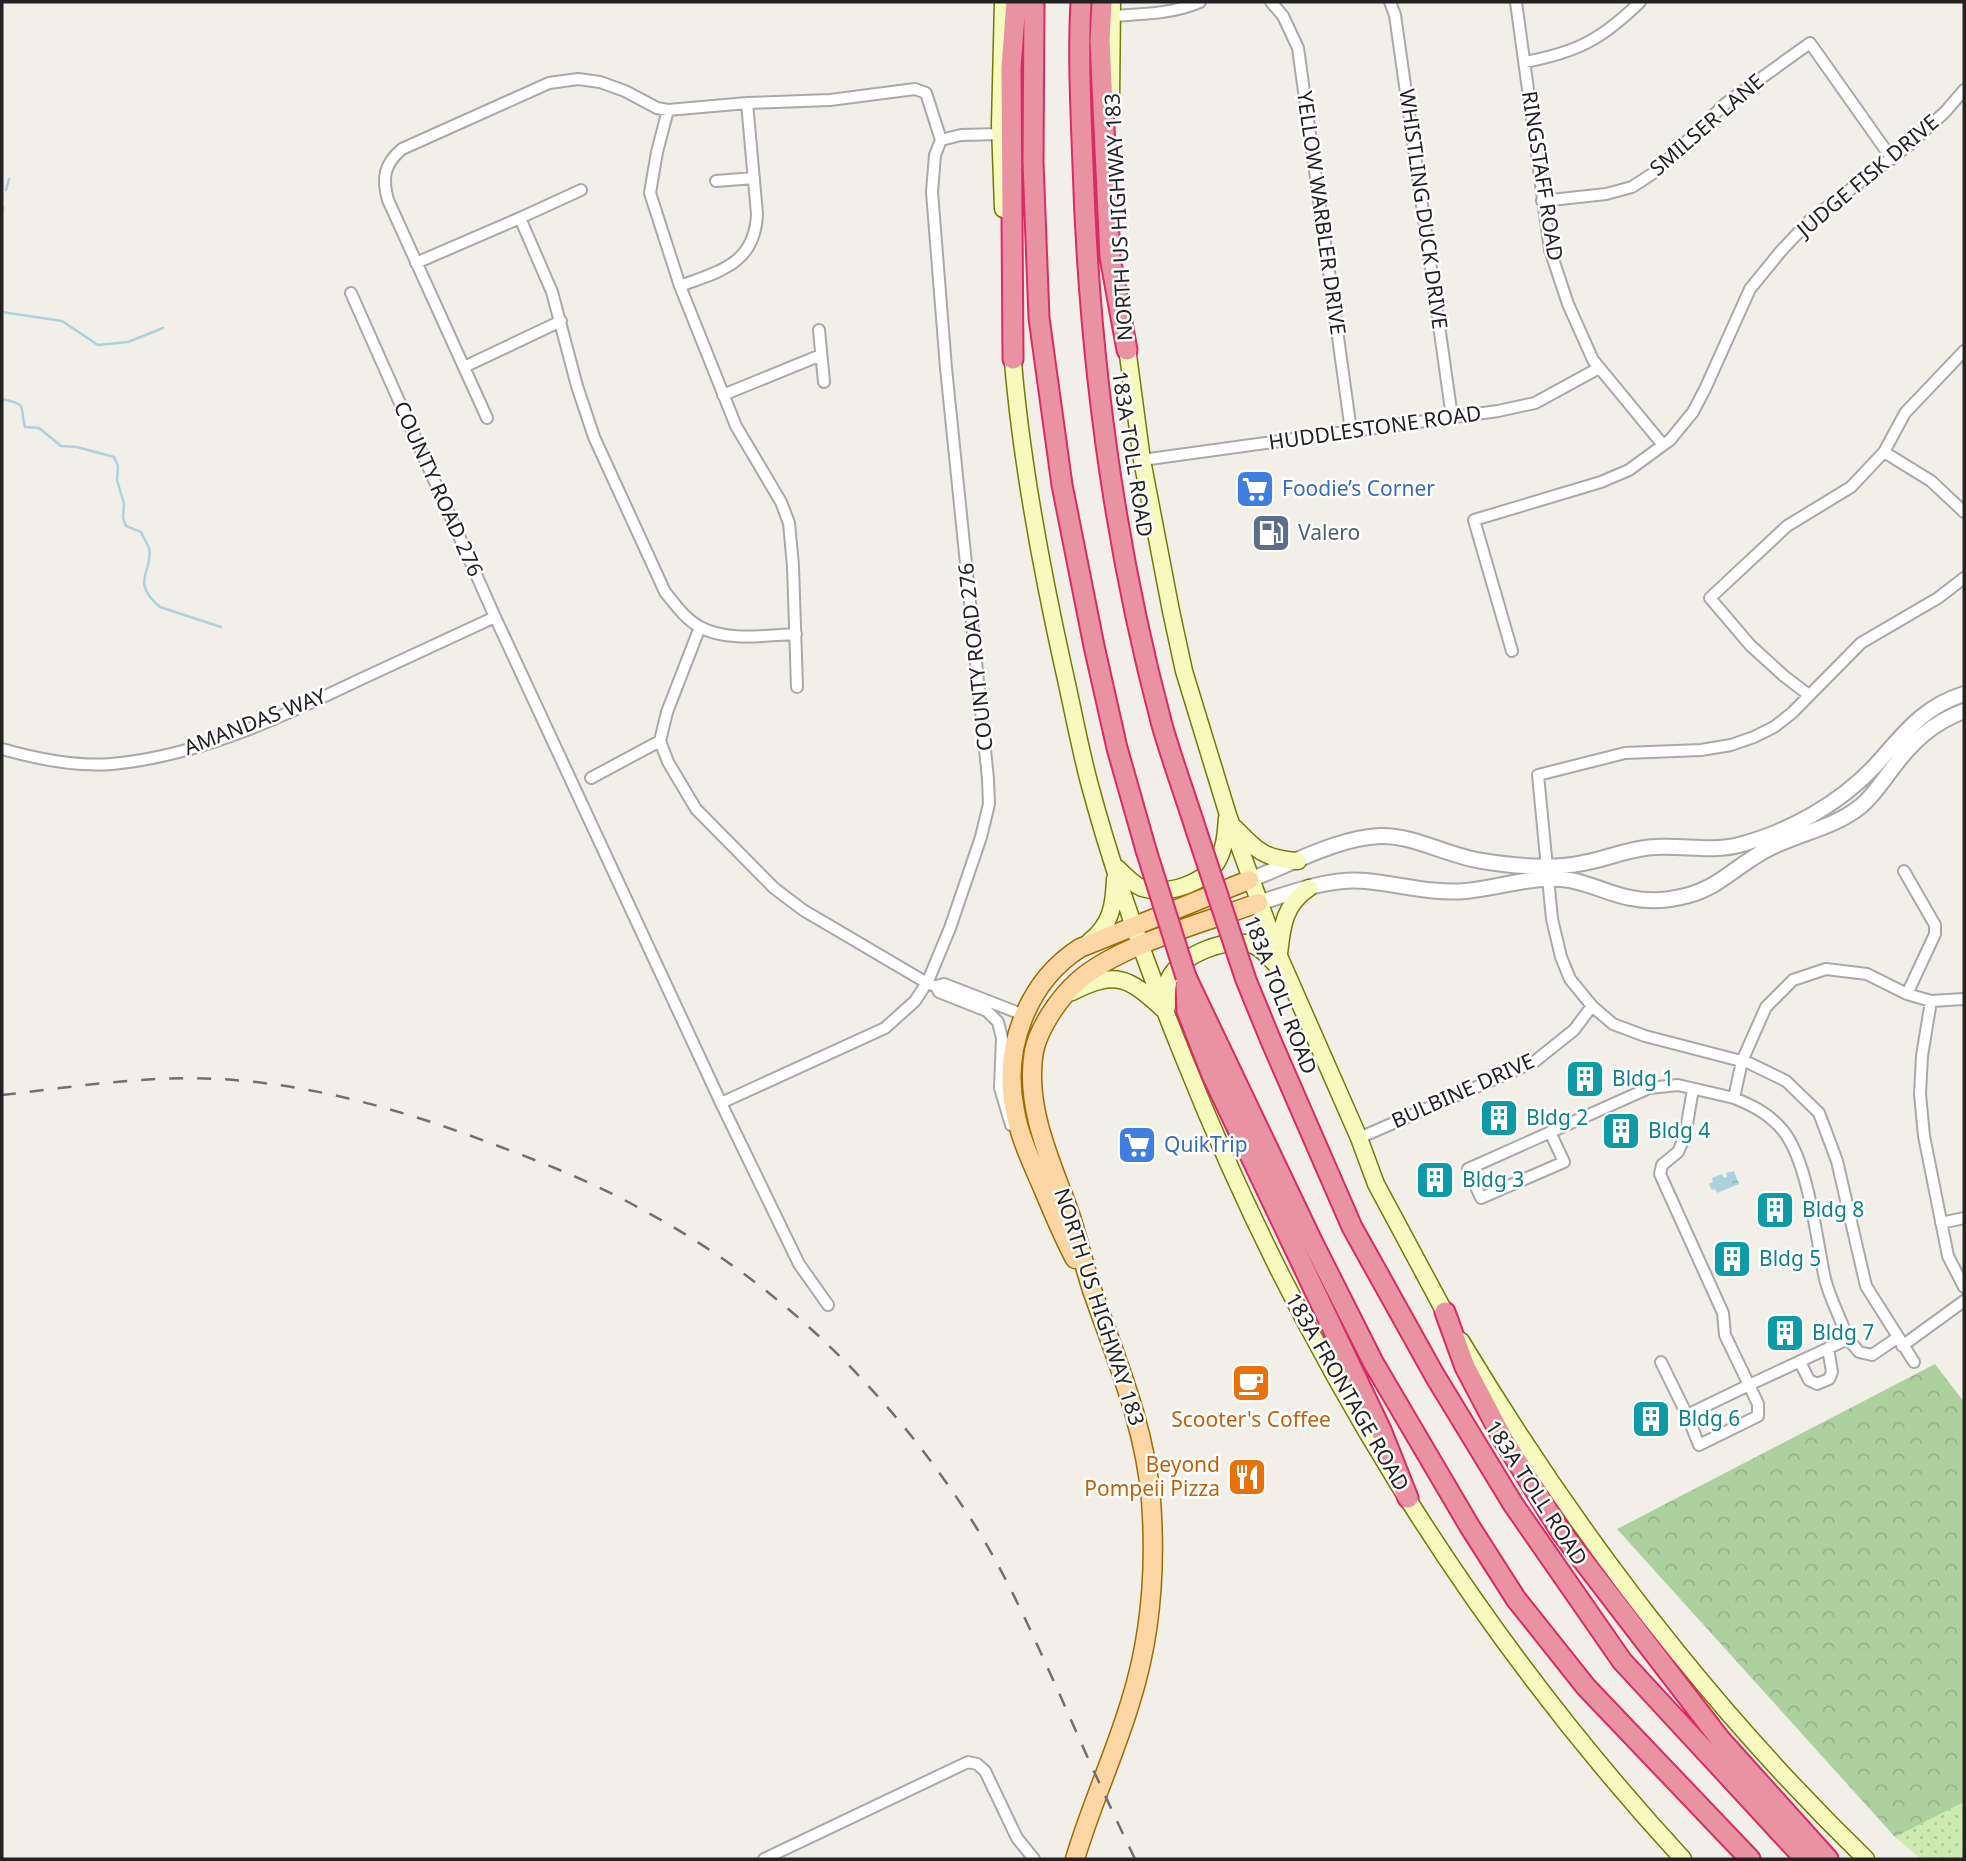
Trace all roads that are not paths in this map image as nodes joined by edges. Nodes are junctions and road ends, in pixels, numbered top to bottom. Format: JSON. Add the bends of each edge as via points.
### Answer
{"nodes":[{"id":1,"x":1003,"y":2,"type":"edge"},
{"id":2,"x":1016,"y":2,"type":"edge"},
{"id":3,"x":1034,"y":2,"type":"edge"},
{"id":4,"x":1081,"y":2,"type":"edge"},
{"id":5,"x":1200,"y":2,"type":"edge"},
{"id":6,"x":1271,"y":2,"type":"edge"},
{"id":7,"x":1390,"y":2,"type":"edge"},
{"id":8,"x":1516,"y":2,"type":"edge"},
{"id":9,"x":1640,"y":2,"type":"edge"},
{"id":10,"x":1109,"y":7,"type":"edge"},
{"id":11,"x":1525,"y":62,"type":"junction"},
{"id":12,"x":1964,"y":90,"type":"edge"},
{"id":13,"x":747,"y":103,"type":"junction"},
{"id":14,"x":668,"y":110,"type":"junction"},
{"id":15,"x":1000,"y":134,"type":"junction"},
{"id":16,"x":941,"y":140,"type":"junction"},
{"id":17,"x":1892,"y":159,"type":"junction"},
{"id":18,"x":754,"y":178,"type":"junction"},
{"id":19,"x":716,"y":181,"type":"dead end"},
{"id":20,"x":581,"y":190,"type":"dead end"},
{"id":21,"x":1542,"y":201,"type":"junction"},
{"id":22,"x":520,"y":218,"type":"junction"},
{"id":23,"x":416,"y":263,"type":"junction"},
{"id":24,"x":680,"y":286,"type":"junction"},
{"id":25,"x":351,"y":293,"type":"dead end"},
{"id":26,"x":561,"y":321,"type":"junction"},
{"id":27,"x":819,"y":330,"type":"dead end"},
{"id":28,"x":1127,"y":349,"type":"joint"},
{"id":29,"x":1964,"y":351,"type":"edge"},
{"id":30,"x":821,"y":355,"type":"junction"},
{"id":31,"x":1013,"y":359,"type":"junction"},
{"id":32,"x":464,"y":367,"type":"junction"},
{"id":33,"x":1599,"y":368,"type":"junction"},
{"id":34,"x":824,"y":382,"type":"dead end"},
{"id":35,"x":723,"y":395,"type":"junction"},
{"id":36,"x":1452,"y":417,"type":"junction"},
{"id":37,"x":487,"y":418,"type":"dead end"},
{"id":38,"x":1351,"y":431,"type":"junction"},
{"id":39,"x":1663,"y":445,"type":"junction"},
{"id":40,"x":1884,"y":452,"type":"junction"},
{"id":41,"x":1142,"y":460,"type":"junction"},
{"id":42,"x":1964,"y":512,"type":"edge"},
{"id":43,"x":1964,"y":578,"type":"edge"},
{"id":44,"x":495,"y":617,"type":"junction"},
{"id":45,"x":700,"y":627,"type":"junction"},
{"id":46,"x":796,"y":634,"type":"junction"},
{"id":47,"x":1512,"y":651,"type":"dead end"},
{"id":48,"x":797,"y":687,"type":"dead end"},
{"id":49,"x":1964,"y":694,"type":"edge"},
{"id":50,"x":1809,"y":695,"type":"junction"},
{"id":51,"x":1964,"y":711,"type":"edge"},
{"id":52,"x":660,"y":741,"type":"junction"},
{"id":53,"x":2,"y":749,"type":"edge"},
{"id":54,"x":591,"y":778,"type":"dead end"},
{"id":55,"x":1230,"y":820,"type":"junction"},
{"id":56,"x":1298,"y":862,"type":"junction"},
{"id":57,"x":1115,"y":866,"type":"junction"},
{"id":58,"x":1904,"y":871,"type":"dead end"},
{"id":59,"x":1546,"y":872,"type":"junction"},
{"id":60,"x":1249,"y":880,"type":"junction"},
{"id":61,"x":1309,"y":888,"type":"junction"},
{"id":62,"x":1258,"y":903,"type":"junction"},
{"id":63,"x":1134,"y":925,"type":"junction"},
{"id":64,"x":1087,"y":944,"type":"junction"},
{"id":65,"x":1141,"y":946,"type":"junction"},
{"id":66,"x":1279,"y":956,"type":"junction"},
{"id":67,"x":1186,"y":977,"type":"junction"},
{"id":68,"x":1287,"y":978,"type":"junction"},
{"id":69,"x":932,"y":984,"type":"junction"},
{"id":70,"x":1907,"y":993,"type":"junction"},
{"id":71,"x":1064,"y":997,"type":"junction"},
{"id":72,"x":1964,"y":999,"type":"edge"},
{"id":73,"x":1931,"y":1001,"type":"junction"},
{"id":74,"x":1592,"y":1006,"type":"junction"},
{"id":75,"x":1024,"y":1015,"type":"junction"},
{"id":76,"x":1166,"y":1015,"type":"junction"},
{"id":77,"x":1034,"y":1053,"type":"junction"},
{"id":78,"x":1742,"y":1061,"type":"junction"},
{"id":79,"x":1693,"y":1089,"type":"junction"},
{"id":80,"x":1734,"y":1098,"type":"junction"},
{"id":81,"x":720,"y":1103,"type":"junction"},
{"id":82,"x":1550,"y":1132,"type":"junction"},
{"id":83,"x":1359,"y":1138,"type":"junction"},
{"id":84,"x":1024,"y":1142,"type":"junction"},
{"id":85,"x":1964,"y":1218,"type":"edge"},
{"id":86,"x":1941,"y":1223,"type":"junction"},
{"id":87,"x":1964,"y":1287,"type":"edge"},
{"id":88,"x":1092,"y":1289,"type":"junction"},
{"id":89,"x":1964,"y":1301,"type":"edge"},
{"id":90,"x":828,"y":1305,"type":"dead end"},
{"id":91,"x":1445,"y":1312,"type":"junction"},
{"id":92,"x":1849,"y":1339,"type":"junction"},
{"id":93,"x":1900,"y":1342,"type":"junction"},
{"id":94,"x":1828,"y":1348,"type":"junction"},
{"id":95,"x":1661,"y":1362,"type":"dead end"},
{"id":96,"x":1800,"y":1362,"type":"junction"},
{"id":97,"x":1914,"y":1362,"type":"dead end"},
{"id":98,"x":1749,"y":1385,"type":"junction"},
{"id":99,"x":1687,"y":1415,"type":"junction"},
{"id":100,"x":1408,"y":1498,"type":"junction"},
{"id":101,"x":764,"y":1859,"type":"edge"},
{"id":102,"x":1034,"y":1859,"type":"edge"},
{"id":103,"x":1074,"y":1859,"type":"edge"},
{"id":104,"x":1683,"y":1859,"type":"edge"},
{"id":105,"x":1750,"y":1859,"type":"edge"},
{"id":106,"x":1805,"y":1859,"type":"edge"},
{"id":107,"x":1828,"y":1859,"type":"edge"},
{"id":108,"x":1866,"y":1859,"type":"edge"}],
"edges":[{"from":1,"to":15,"type":"main road"},
{"from":2,"to":31,"type":"highway","via":[[1011,68]]},
{"from":3,"to":67,"type":"highway","bridge":true,"via":[[1033,162],[1039,318],[1062,485],[1117,748]]},
{"from":4,"to":106,"type":"highway","name":"183A TOLL ROAD","bridge":true,"via":[[1081,120],[1091,331],[1111,479],[1163,727],[1246,980],[1352,1227],[1435,1377],[1513,1504],[1622,1661]]},
{"from":5,"to":10,"type":"street","via":[[1163,12]]},
{"from":6,"to":38,"type":"street","name":"YELLOW WARBLER DRIVE","via":[[1298,48]]},
{"from":7,"to":36,"type":"street","name":"WHISTLING DUCK DRIVE"},
{"from":8,"to":11,"type":"street","name":"RINGSTAFF ROAD"},
{"from":9,"to":11,"type":"street","via":[[1593,41]]},
{"from":10,"to":28,"type":"highway","via":[[1100,41],[1110,257]]},
{"from":11,"to":21,"type":"street","name":"RINGSTAFF ROAD"},
{"from":12,"to":17,"type":"street","name":"JUDGE FISK DRIVE"},
{"from":13,"to":14,"type":"street"},
{"from":13,"to":16,"type":"street","via":[[921,90],[926,93]]},
{"from":13,"to":18,"type":"street"},
{"from":14,"to":23,"type":"street","via":[[600,82],[569,80],[550,83],[402,149],[385,169],[383,184]]},
{"from":14,"to":24,"type":"street","via":[[650,193]]},
{"from":15,"to":16,"type":"street"},
{"from":15,"to":31,"type":"main road"},
{"from":16,"to":69,"type":"street","name":"COUNTY ROAD 276","via":[[932,192],[989,804]]},
{"from":17,"to":21,"type":"street","name":"SMILSER LANE","via":[[1810,43],[1725,104],[1655,172],[1632,187]]},
{"from":17,"to":39,"type":"street","name":"JUDGE FISK DRIVE","via":[[1810,220],[1750,289],[1693,412]]},
{"from":18,"to":19,"type":"street"},
{"from":18,"to":24,"type":"street","via":[[756,229],[744,255],[734,264]]},
{"from":20,"to":22,"type":"street"},
{"from":21,"to":33,"type":"street","name":"RINGSTAFF ROAD","via":[[1550,250],[1568,304]]},
{"from":22,"to":23,"type":"street"},
{"from":22,"to":26,"type":"street"},
{"from":23,"to":32,"type":"street"},
{"from":24,"to":35,"type":"street"},
{"from":25,"to":44,"type":"street","name":"COUNTY ROAD 276"},
{"from":26,"to":32,"type":"street"},
{"from":26,"to":45,"type":"street","via":[[599,449],[665,592]]},
{"from":27,"to":30,"type":"street"},
{"from":28,"to":41,"type":"main road","name":"NORTH US HIGHWAY 183"},
{"from":29,"to":40,"type":"street","via":[[1905,413]]},
{"from":30,"to":34,"type":"street"},
{"from":30,"to":35,"type":"street"},
{"from":31,"to":57,"type":"main road","via":[[1047,592],[1089,782]]},
{"from":32,"to":37,"type":"street"},
{"from":33,"to":36,"type":"street","name":"HUDDLESTONE ROAD","via":[[1535,403]]},
{"from":33,"to":39,"type":"street","name":"RINGSTAFF ROAD"},
{"from":35,"to":46,"type":"street","via":[[789,523]]},
{"from":36,"to":38,"type":"street","name":"HUDDLESTONE ROAD"},
{"from":38,"to":41,"type":"street","name":"HUDDLESTONE ROAD"},
{"from":39,"to":47,"type":"street","name":"JUDGE FISK DRIVE","via":[[1629,470],[1601,482],[1474,520]]},
{"from":40,"to":42,"type":"street","via":[[1931,481]]},
{"from":40,"to":50,"type":"street","via":[[1851,487],[1787,526],[1710,598],[1758,652]]},
{"from":41,"to":55,"type":"main road","name":"NORTH US HIGHWAY 183","via":[[1184,671]]},
{"from":43,"to":50,"type":"street","via":[[1861,643]]},
{"from":44,"to":53,"type":"street","name":"AMANDAS WAY","via":[[301,708],[171,755],[88,764]]},
{"from":44,"to":81,"type":"street","name":"COUNTY ROAD 276"},
{"from":45,"to":46,"type":"street","via":[[727,635]]},
{"from":45,"to":52,"type":"street"},
{"from":46,"to":48,"type":"street"},
{"from":49,"to":59,"type":"street","via":[[1913,723],[1855,784],[1794,825],[1729,848],[1652,846]]},
{"from":50,"to":59,"type":"street","via":[[1774,727],[1731,746],[1625,753],[1538,775]]},
{"from":51,"to":59,"type":"street","via":[[1917,738],[1859,807],[1828,826],[1765,850],[1705,889],[1658,900],[1630,898]]},
{"from":52,"to":54,"type":"street"},
{"from":52,"to":69,"type":"street","via":[[696,808],[774,888],[803,910]]},
{"from":55,"to":56,"type":"main road","via":[[1264,856]]},
{"from":55,"to":57,"type":"main road","via":[[1218,861],[1207,876],[1181,887],[1141,888]]},
{"from":55,"to":60,"type":"main road","name":"NORTH US HIGHWAY 183"},
{"from":56,"to":59,"type":"street","via":[[1345,842],[1394,836],[1479,861]]},
{"from":56,"to":60,"type":"street"},
{"from":57,"to":63,"type":"main road","name":"183A FRONTAGE ROAD"},
{"from":57,"to":64,"type":"main road","via":[[1114,908],[1103,929]]},
{"from":58,"to":70,"type":"street","via":[[1935,925]]},
{"from":59,"to":61,"type":"street","via":[[1465,891],[1364,880]]},
{"from":59,"to":74,"type":"street","via":[[1561,957],[1570,979]]},
{"from":60,"to":62,"type":"main road","name":"NORTH US HIGHWAY 183"},
{"from":60,"to":63,"type":"main road","name":"NORTH US HIGHWAY 183"},
{"from":61,"to":62,"type":"street"},
{"from":61,"to":66,"type":"main road","via":[[1283,917]]},
{"from":62,"to":65,"type":"main road","name":"NORTH US HIGHWAY 183"},
{"from":62,"to":66,"type":"main road"},
{"from":63,"to":64,"type":"main road","name":"NORTH US HIGHWAY 183"},
{"from":63,"to":65,"type":"main road","name":"183A FRONTAGE ROAD"},
{"from":64,"to":75,"type":"main road","name":"NORTH US HIGHWAY 183","via":[[1052,971]]},
{"from":65,"to":71,"type":"main road","name":"NORTH US HIGHWAY 183","via":[[1102,963]]},
{"from":65,"to":76,"type":"main road","name":"183A FRONTAGE ROAD"},
{"from":66,"to":68,"type":"main road"},
{"from":67,"to":100,"type":"highway","via":[[1187,1011],[1212,1075],[1381,1430]]},
{"from":67,"to":105,"type":"highway","via":[[1373,1362],[1470,1527],[1516,1598],[1586,1687]]},
{"from":68,"to":76,"type":"main road","via":[[1258,947],[1226,943],[1188,958],[1176,970],[1170,978]]},
{"from":68,"to":83,"type":"main road"},
{"from":69,"to":75,"type":"street","via":[[944,984]]},
{"from":69,"to":81,"type":"street","name":"COUNTY ROAD 276","via":[[885,1028]]},
{"from":69,"to":84,"type":"street","via":[[939,992],[987,1011],[998,1022],[1002,1038],[1000,1088],[1012,1128]]},
{"from":70,"to":73,"type":"street"},
{"from":70,"to":78,"type":"street","via":[[1867,974],[1826,969],[1794,980],[1766,1007]]},
{"from":71,"to":76,"type":"main road","via":[[1094,981],[1117,979],[1140,989]]},
{"from":71,"to":77,"type":"main road","name":"NORTH US HIGHWAY 183"},
{"from":72,"to":73,"type":"street"},
{"from":73,"to":86,"type":"street","via":[[1920,1094]]},
{"from":74,"to":78,"type":"street","via":[[1613,1024],[1634,1032]]},
{"from":74,"to":83,"type":"street","name":"BULBINE DRIVE","via":[[1574,1030],[1534,1062]]},
{"from":75,"to":77,"type":"main road"},
{"from":75,"to":84,"type":"main road","name":"NORTH US HIGHWAY 183","via":[[1012,1066],[1013,1101]]},
{"from":76,"to":100,"type":"main road","name":"183A FRONTAGE ROAD","via":[[1218,1144],[1287,1289]]},
{"from":77,"to":88,"type":"main road","name":"NORTH US HIGHWAY 183","via":[[1036,1113]]},
{"from":78,"to":80,"type":"street"},
{"from":78,"to":93,"type":"street","via":[[1786,1081],[1819,1113],[1837,1161],[1866,1286]]},
{"from":79,"to":80,"type":"street"},
{"from":79,"to":82,"type":"street","via":[[1678,1085],[1649,1088]]},
{"from":79,"to":98,"type":"street","via":[[1685,1136],[1660,1174],[1723,1313],[1725,1335]]},
{"from":80,"to":92,"type":"street","via":[[1760,1109],[1782,1127],[1797,1156],[1826,1282]]},
{"from":81,"to":90,"type":"street","name":"COUNTY ROAD 276","via":[[799,1264]]},
{"from":82,"to":82,"type":"street","via":[[1468,1169],[1481,1198],[1564,1162]]},
{"from":83,"to":91,"type":"main road","via":[[1376,1184]]},
{"from":84,"to":88,"type":"main road","name":"NORTH US HIGHWAY 183","via":[[1057,1223]]},
{"from":85,"to":86,"type":"street"},
{"from":86,"to":87,"type":"street","via":[[1948,1256]]},
{"from":88,"to":103,"type":"main road","name":"NORTH US HIGHWAY 183","via":[[1145,1450],[1154,1564],[1146,1637],[1132,1700]]},
{"from":89,"to":93,"type":"street"},
{"from":91,"to":107,"type":"highway","via":[[1465,1367],[1561,1532],[1720,1739]]},
{"from":91,"to":108,"type":"main road","via":[[1512,1423],[1617,1575],[1739,1725]]},
{"from":92,"to":93,"type":"street","via":[[1859,1352],[1872,1355]]},
{"from":92,"to":94,"type":"street"},
{"from":93,"to":97,"type":"street"},
{"from":94,"to":96,"type":"street"},
{"from":94,"to":96,"type":"street","via":[[1829,1379],[1817,1384],[1809,1380]]},
{"from":95,"to":99,"type":"street"},
{"from":96,"to":98,"type":"street"},
{"from":98,"to":99,"type":"street"},
{"from":98,"to":99,"type":"street","via":[[1758,1416],[1699,1445]]},
{"from":100,"to":104,"type":"main road","name":"183A FRONTAGE ROAD","via":[[1513,1655]]},
{"from":101,"to":102,"type":"street","via":[[968,1762],[985,1771],[1017,1838]]}]}
